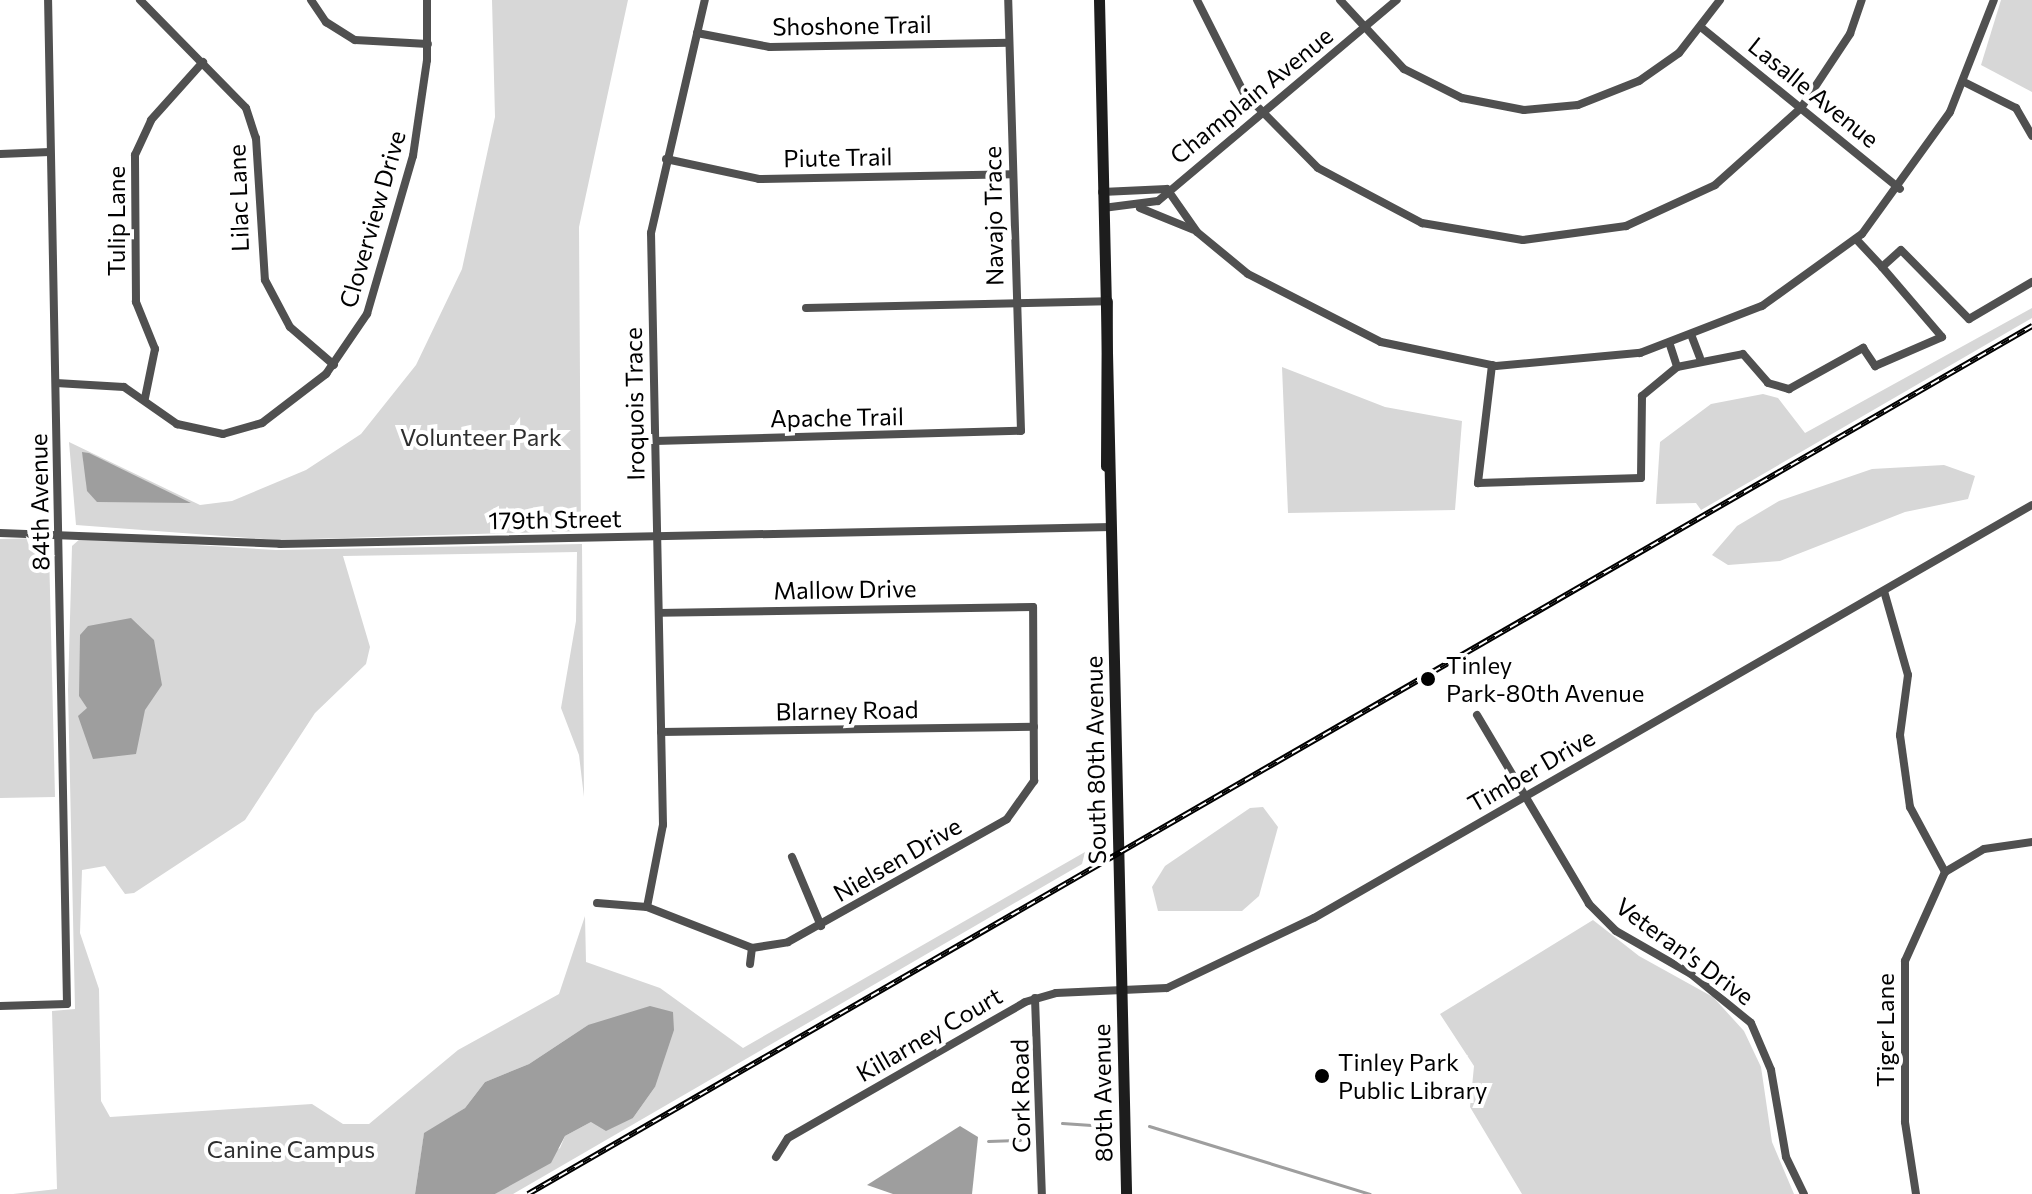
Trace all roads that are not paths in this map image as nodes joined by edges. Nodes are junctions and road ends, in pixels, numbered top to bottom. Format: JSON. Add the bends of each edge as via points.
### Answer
{"nodes":[{"id":1,"x":48,"y":0,"type":"edge"},
{"id":2,"x":140,"y":0,"type":"edge"},
{"id":3,"x":311,"y":0,"type":"edge"},
{"id":4,"x":427,"y":0,"type":"edge"},
{"id":5,"x":705,"y":0,"type":"edge"},
{"id":6,"x":1008,"y":0,"type":"edge"},
{"id":7,"x":1099,"y":0,"type":"edge"},
{"id":8,"x":1197,"y":0,"type":"edge"},
{"id":9,"x":1340,"y":0,"type":"edge"},
{"id":10,"x":1397,"y":0,"type":"edge"},
{"id":11,"x":1720,"y":0,"type":"edge"},
{"id":12,"x":1862,"y":0,"type":"edge"},
{"id":13,"x":1994,"y":0,"type":"edge"},
{"id":14,"x":1702,"y":28,"type":"junction"},
{"id":15,"x":1361,"y":31,"type":"junction"},
{"id":16,"x":697,"y":33,"type":"junction"},
{"id":17,"x":1009,"y":43,"type":"junction"},
{"id":18,"x":428,"y":44,"type":"junction"},
{"id":19,"x":203,"y":62,"type":"junction"},
{"id":20,"x":1966,"y":83,"type":"junction"},
{"id":21,"x":1801,"y":108,"type":"junction"},
{"id":22,"x":1261,"y":114,"type":"junction"},
{"id":23,"x":2032,"y":136,"type":"edge"},
{"id":24,"x":50,"y":152,"type":"junction"},
{"id":25,"x":0,"y":154,"type":"edge"},
{"id":26,"x":666,"y":159,"type":"junction"},
{"id":27,"x":1012,"y":174,"type":"junction"},
{"id":28,"x":1167,"y":189,"type":"junction"},
{"id":29,"x":1900,"y":189,"type":"junction"},
{"id":30,"x":1102,"y":192,"type":"junction"},
{"id":31,"x":1136,"y":207,"type":"junction"},
{"id":32,"x":1103,"y":208,"type":"junction"},
{"id":33,"x":1197,"y":232,"type":"junction"},
{"id":34,"x":1856,"y":239,"type":"junction"},
{"id":35,"x":1882,"y":267,"type":"junction"},
{"id":36,"x":2032,"y":282,"type":"edge"},
{"id":37,"x":1107,"y":301,"type":"junction"},
{"id":38,"x":1015,"y":305,"type":"junction"},
{"id":39,"x":806,"y":308,"type":"dead end"},
{"id":40,"x":1692,"y":337,"type":"junction"},
{"id":41,"x":1670,"y":345,"type":"junction"},
{"id":42,"x":1700,"y":358,"type":"junction"},
{"id":43,"x":334,"y":365,"type":"junction"},
{"id":44,"x":1492,"y":365,"type":"junction"},
{"id":45,"x":1677,"y":367,"type":"junction"},
{"id":46,"x":56,"y":383,"type":"junction"},
{"id":47,"x":145,"y":398,"type":"junction"},
{"id":48,"x":1021,"y":431,"type":"joint"},
{"id":49,"x":655,"y":441,"type":"junction"},
{"id":50,"x":2032,"y":505,"type":"edge"},
{"id":51,"x":1112,"y":527,"type":"junction"},
{"id":52,"x":60,"y":532,"type":"junction"},
{"id":53,"x":0,"y":533,"type":"edge"},
{"id":54,"x":657,"y":537,"type":"junction"},
{"id":55,"x":1884,"y":591,"type":"junction"},
{"id":56,"x":1033,"y":607,"type":"joint"},
{"id":57,"x":659,"y":613,"type":"junction"},
{"id":58,"x":1477,"y":715,"type":"dead end"},
{"id":59,"x":1034,"y":727,"type":"junction"},
{"id":60,"x":661,"y":732,"type":"junction"},
{"id":61,"x":1526,"y":798,"type":"junction"},
{"id":62,"x":2032,"y":842,"type":"edge"},
{"id":63,"x":792,"y":857,"type":"dead end"},
{"id":64,"x":1945,"y":872,"type":"junction"},
{"id":65,"x":597,"y":903,"type":"dead end"},
{"id":66,"x":647,"y":907,"type":"junction"},
{"id":67,"x":821,"y":926,"type":"junction"},
{"id":68,"x":752,"y":948,"type":"junction"},
{"id":69,"x":750,"y":964,"type":"dead end"},
{"id":70,"x":1122,"y":992,"type":"junction"},
{"id":71,"x":1035,"y":998,"type":"junction"},
{"id":72,"x":0,"y":1006,"type":"edge"},
{"id":73,"x":776,"y":1157,"type":"dead end"},
{"id":74,"x":1042,"y":1194,"type":"edge"},
{"id":75,"x":1126,"y":1194,"type":"edge"},
{"id":76,"x":1804,"y":1194,"type":"edge"},
{"id":77,"x":1916,"y":1194,"type":"edge"}],
"edges":[{"from":1,"to":24,"type":"street","name":"84th Avenue"},
{"from":2,"to":19,"type":"street","name":"Lilac Lane"},
{"from":3,"to":18,"type":"street","via":[[326,22],[355,40]]},
{"from":4,"to":18,"type":"street","name":"Cloverview Drive"},
{"from":5,"to":16,"type":"street","name":"Iroquois Trace"},
{"from":6,"to":17,"type":"street","name":"Navajo Trace"},
{"from":7,"to":30,"type":"street","name":"South 80th Avenue"},
{"from":8,"to":22,"type":"street","via":[[1219,51]]},
{"from":9,"to":15,"type":"street"},
{"from":10,"to":15,"type":"street","name":"Champlain Avenue"},
{"from":11,"to":14,"type":"street"},
{"from":12,"to":21,"type":"street","via":[[1850,34]]},
{"from":13,"to":20,"type":"street"},
{"from":14,"to":15,"type":"street","via":[[1639,81],[1548,110],[1495,107],[1440,90]]},
{"from":14,"to":21,"type":"street","name":"Lasalle Avenue"},
{"from":15,"to":22,"type":"street","name":"Champlain Avenue"},
{"from":16,"to":17,"type":"street","name":"Shoshone Trail","via":[[770,47]]},
{"from":16,"to":26,"type":"street","name":"Iroquois Trace"},
{"from":17,"to":27,"type":"street","name":"Navajo Trace"},
{"from":18,"to":43,"type":"street","name":"Cloverview Drive","via":[[420,124],[378,283]]},
{"from":19,"to":43,"type":"street","name":"Lilac Lane","via":[[241,99],[254,126],[260,252],[269,294],[290,327]]},
{"from":19,"to":47,"type":"street","name":"Tulip Lane","via":[[151,120],[135,155],[136,302],[155,349]]},
{"from":20,"to":23,"type":"street","via":[[2016,108]]},
{"from":20,"to":29,"type":"street"},
{"from":21,"to":22,"type":"street","via":[[1740,167],[1682,203],[1626,226],[1541,240],[1464,234],[1393,211],[1335,181]]},
{"from":21,"to":29,"type":"street","name":"Lasalle Avenue"},
{"from":22,"to":28,"type":"street","name":"Champlain Avenue"},
{"from":24,"to":25,"type":"street"},
{"from":24,"to":46,"type":"street","name":"84th Avenue"},
{"from":26,"to":27,"type":"street","name":"Piute Trail","via":[[759,179]]},
{"from":26,"to":49,"type":"street","name":"Iroquois Trace","via":[[651,233]]},
{"from":27,"to":38,"type":"street","name":"Navajo Trace"},
{"from":28,"to":30,"type":"street","name":"Champlain Avenue"},
{"from":28,"to":31,"type":"street","name":"Champlain Avenue","via":[[1158,201]]},
{"from":28,"to":33,"type":"street"},
{"from":29,"to":34,"type":"street"},
{"from":30,"to":32,"type":"street","name":"South 80th Avenue"},
{"from":31,"to":32,"type":"street","name":"Champlain Avenue"},
{"from":31,"to":33,"type":"street"},
{"from":32,"to":37,"type":"street","name":"South 80th Avenue"},
{"from":33,"to":44,"type":"street","via":[[1248,274],[1336,324],[1402,349]]},
{"from":34,"to":35,"type":"street"},
{"from":34,"to":40,"type":"street","via":[[1787,292]]},
{"from":35,"to":36,"type":"street","via":[[1901,250],[1969,319]]},
{"from":35,"to":42,"type":"street","via":[[1942,337],[1875,366],[1863,348],[1789,389],[1768,383],[1748,356]]},
{"from":37,"to":38,"type":"street"},
{"from":37,"to":51,"type":"street","name":"South 80th Avenue"},
{"from":38,"to":39,"type":"street"},
{"from":38,"to":48,"type":"street","name":"Navajo Trace"},
{"from":40,"to":41,"type":"street"},
{"from":40,"to":42,"type":"street"},
{"from":41,"to":44,"type":"street","via":[[1584,363]]},
{"from":41,"to":45,"type":"street"},
{"from":42,"to":45,"type":"street"},
{"from":43,"to":47,"type":"street","name":"Cloverview Drive","via":[[285,409],[239,432],[188,428]]},
{"from":44,"to":45,"type":"street","via":[[1478,483],[1493,484],[1641,478],[1642,396]]},
{"from":46,"to":47,"type":"street","name":"Cloverview Drive","via":[[108,383]]},
{"from":46,"to":52,"type":"street","name":"84th Avenue"},
{"from":48,"to":49,"type":"street","name":"Apache Trail"},
{"from":49,"to":54,"type":"street","name":"Iroquois Trace"},
{"from":50,"to":55,"type":"street","name":"Timber Drive"},
{"from":51,"to":54,"type":"street","name":"179th Street"},
{"from":51,"to":70,"type":"street","name":"South 80th Avenue"},
{"from":52,"to":53,"type":"street","name":"179th Street"},
{"from":52,"to":54,"type":"street","name":"179th Street","via":[[280,544]]},
{"from":52,"to":72,"type":"street","name":"84th Avenue","via":[[67,1004]]},
{"from":54,"to":57,"type":"street","name":"Iroquois Trace"},
{"from":55,"to":61,"type":"street","name":"Timber Drive"},
{"from":55,"to":64,"type":"street","via":[[1908,675],[1900,735],[1910,807]]},
{"from":56,"to":57,"type":"street","name":"Mallow Drive"},
{"from":56,"to":59,"type":"street","name":"Nielsen Drive"},
{"from":57,"to":60,"type":"street","name":"Iroquois Trace"},
{"from":58,"to":61,"type":"street","name":"Veteran's Drive"},
{"from":59,"to":60,"type":"street","name":"Blarney Road"},
{"from":59,"to":67,"type":"street","name":"Nielsen Drive","via":[[1034,781],[1015,813]]},
{"from":60,"to":66,"type":"street","name":"Iroquois Trace","via":[[663,825]]},
{"from":61,"to":70,"type":"street","name":"Timber Drive","via":[[1314,918],[1167,988]]},
{"from":61,"to":76,"type":"street","name":"Veteran's Drive","via":[[1589,904],[1616,931],[1691,974],[1751,1023],[1771,1070],[1786,1157]]},
{"from":62,"to":64,"type":"street","via":[[1984,849]]},
{"from":63,"to":67,"type":"street"},
{"from":64,"to":77,"type":"street","name":"Tiger Lane","via":[[1905,961],[1905,1122]]},
{"from":65,"to":66,"type":"street"},
{"from":66,"to":68,"type":"street"},
{"from":67,"to":68,"type":"street","name":"Nielsen Drive"},
{"from":68,"to":69,"type":"street"},
{"from":70,"to":71,"type":"street","name":"Killarney Court"},
{"from":70,"to":75,"type":"street","name":"80th Avenue"},
{"from":71,"to":73,"type":"street","name":"Killarney Court","via":[[788,1138]]},
{"from":71,"to":74,"type":"street","name":"Cork Road"}]}
